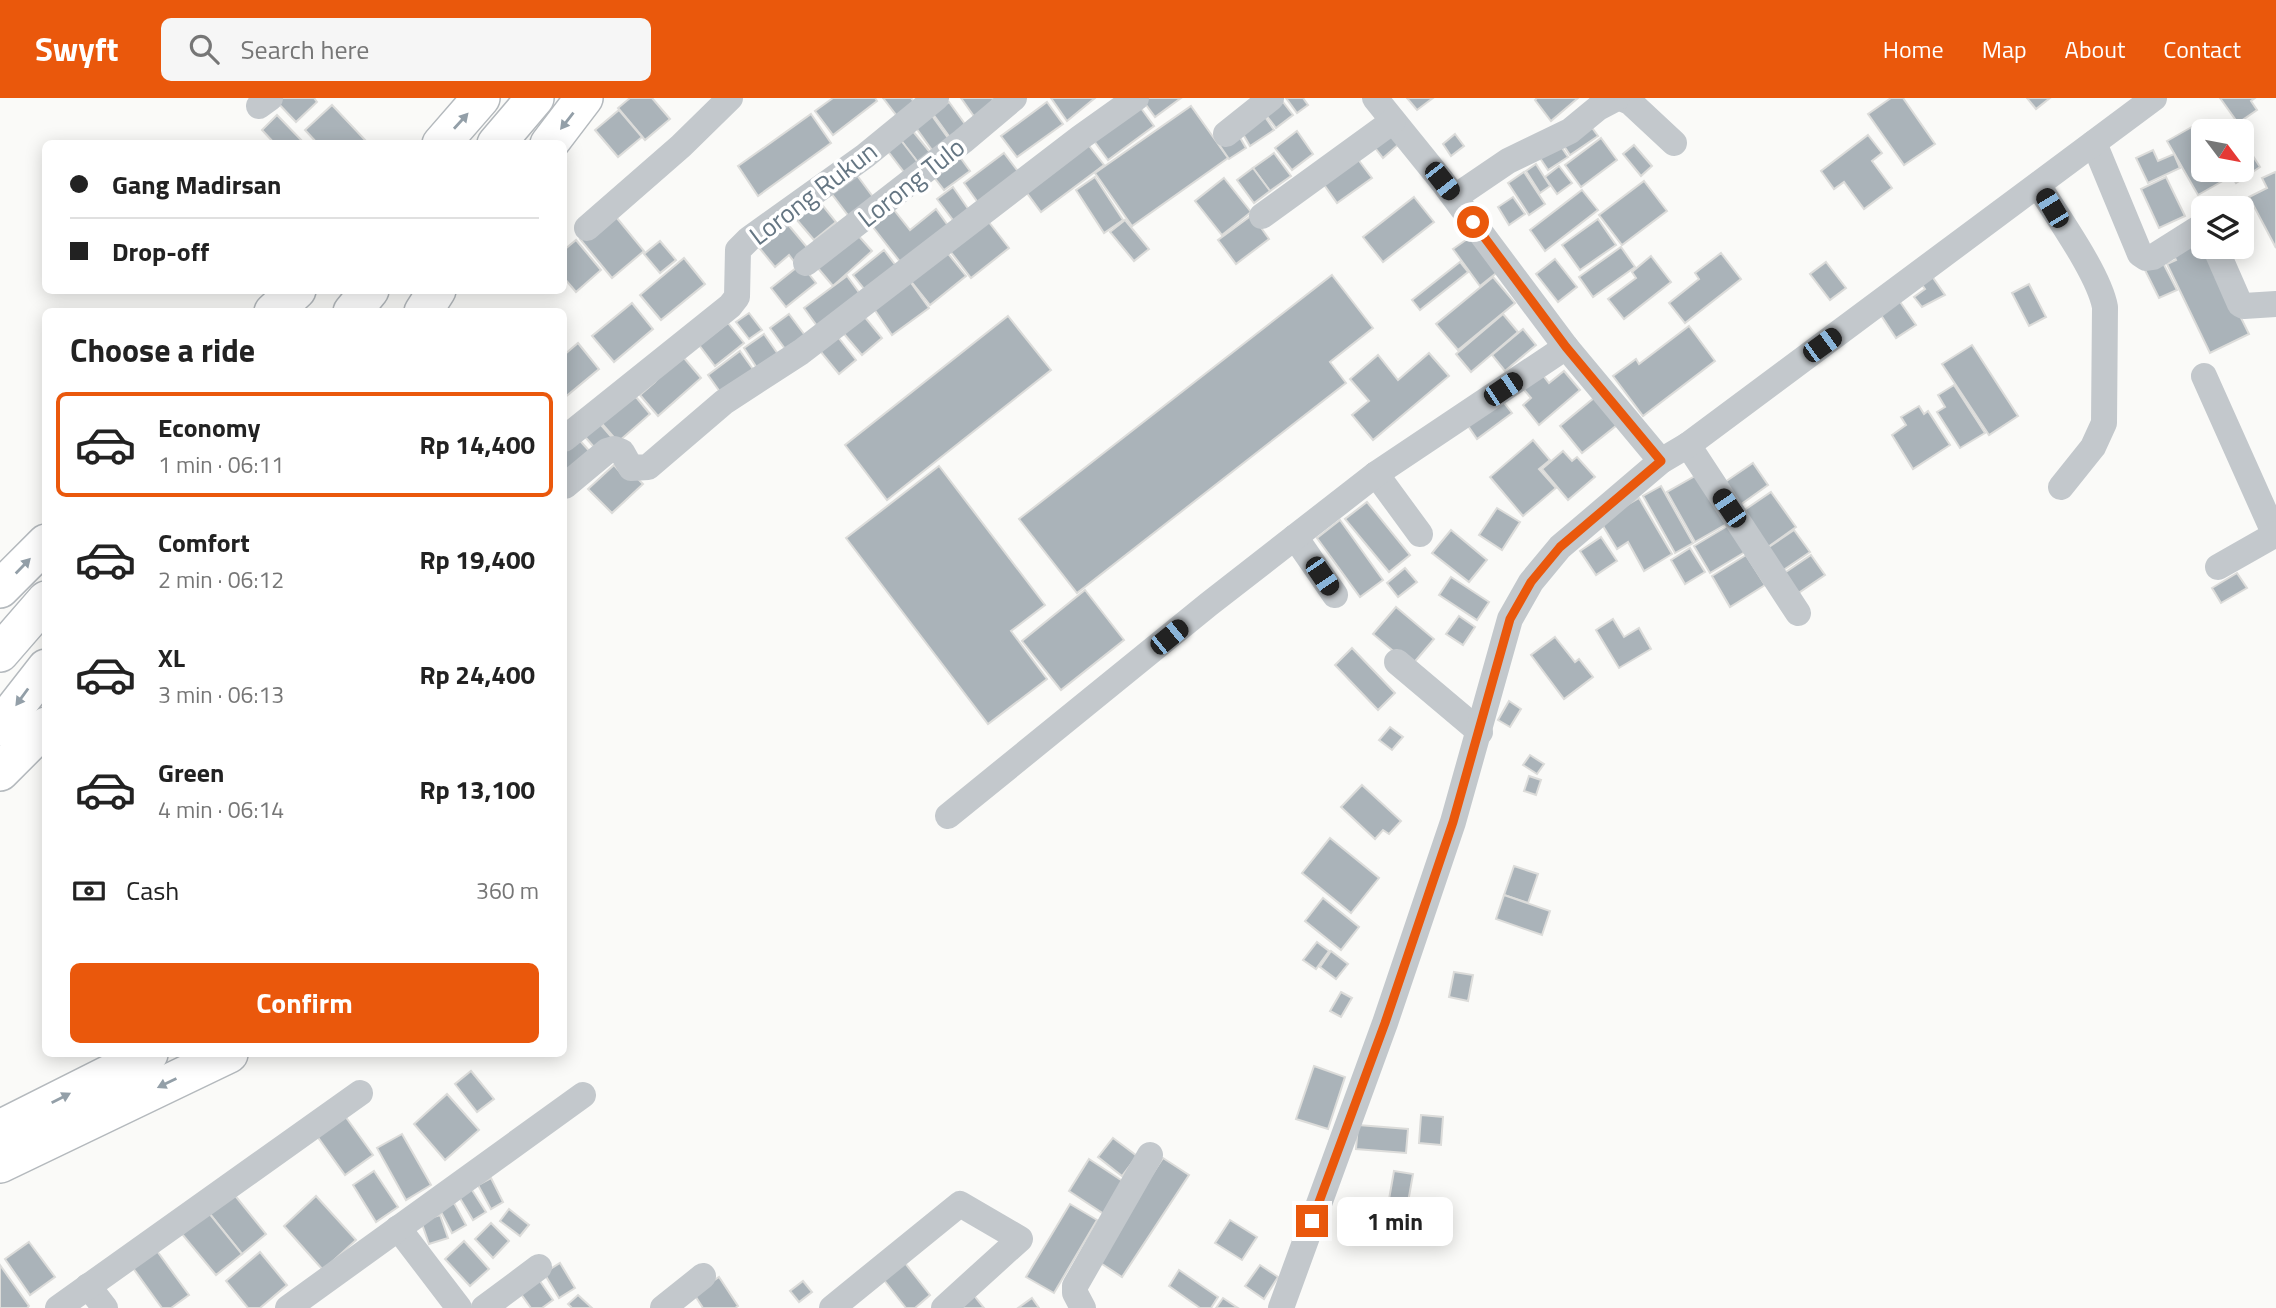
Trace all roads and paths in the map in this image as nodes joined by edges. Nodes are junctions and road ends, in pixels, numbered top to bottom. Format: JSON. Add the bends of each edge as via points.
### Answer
{"nodes":[{"id":1,"x":481,"y":98,"type":"edge"},
{"id":2,"x":535,"y":98,"type":"edge"},
{"id":3,"x":584,"y":98,"type":"edge"},
{"id":4,"x":730,"y":98,"type":"edge"},
{"id":5,"x":936,"y":98,"type":"edge"},
{"id":6,"x":1014,"y":98,"type":"edge"},
{"id":7,"x":1136,"y":98,"type":"edge"},
{"id":8,"x":1271,"y":98,"type":"edge"},
{"id":9,"x":1375,"y":98,"type":"edge"},
{"id":10,"x":1619,"y":98,"type":"edge"},
{"id":11,"x":2154,"y":98,"type":"edge"},
{"id":12,"x":1393,"y":121,"type":"junction"},
{"id":13,"x":1226,"y":134,"type":"dead end"},
{"id":14,"x":444,"y":140,"type":"edge"},
{"id":15,"x":499,"y":140,"type":"edge"},
{"id":16,"x":552,"y":140,"type":"edge"},
{"id":17,"x":1674,"y":143,"type":"dead end"},
{"id":18,"x":2094,"y":143,"type":"junction"},
{"id":19,"x":2038,"y":185,"type":"junction"},
{"id":20,"x":1455,"y":197,"type":"junction"},
{"id":21,"x":1262,"y":216,"type":"dead end"},
{"id":22,"x":587,"y":228,"type":"dead end"},
{"id":23,"x":2191,"y":234,"type":"edge"},
{"id":24,"x":2220,"y":259,"type":"edge"},
{"id":25,"x":806,"y":262,"type":"dead end"},
{"id":26,"x":293,"y":294,"type":"edge"},
{"id":27,"x":309,"y":294,"type":"edge"},
{"id":28,"x":367,"y":294,"type":"edge"},
{"id":29,"x":2276,"y":304,"type":"edge"},
{"id":30,"x":278,"y":308,"type":"edge"},
{"id":31,"x":297,"y":308,"type":"edge"},
{"id":32,"x":355,"y":308,"type":"edge"},
{"id":33,"x":1566,"y":347,"type":"junction"},
{"id":34,"x":2204,"y":376,"type":"dead end"},
{"id":35,"x":567,"y":437,"type":"edge"},
{"id":36,"x":1688,"y":446,"type":"junction"},
{"id":37,"x":1661,"y":461,"type":"junction"},
{"id":38,"x":1376,"y":474,"type":"junction"},
{"id":39,"x":567,"y":484,"type":"edge"},
{"id":40,"x":2061,"y":487,"type":"dead end"},
{"id":41,"x":1420,"y":534,"type":"dead end"},
{"id":42,"x":2275,"y":535,"type":"edge"},
{"id":43,"x":1296,"y":537,"type":"junction"},
{"id":44,"x":42,"y":546,"type":"edge"},
{"id":45,"x":2218,"y":567,"type":"dead end"},
{"id":46,"x":0,"y":589,"type":"edge"},
{"id":47,"x":1335,"y":595,"type":"dead end"},
{"id":48,"x":42,"y":605,"type":"edge"},
{"id":49,"x":1798,"y":613,"type":"dead end"},
{"id":50,"x":0,"y":653,"type":"edge"},
{"id":51,"x":1397,"y":662,"type":"dead end"},
{"id":52,"x":42,"y":673,"type":"edge"},
{"id":53,"x":0,"y":727,"type":"edge"},
{"id":54,"x":42,"y":730,"type":"edge"},
{"id":55,"x":1480,"y":732,"type":"junction"},
{"id":56,"x":0,"y":772,"type":"edge"},
{"id":57,"x":948,"y":816,"type":"dead end"},
{"id":58,"x":143,"y":1057,"type":"edge"},
{"id":59,"x":223,"y":1057,"type":"edge"},
{"id":60,"x":360,"y":1093,"type":"dead end"},
{"id":61,"x":583,"y":1096,"type":"dead end"},
{"id":62,"x":0,"y":1129,"type":"edge"},
{"id":63,"x":1150,"y":1155,"type":"dead end"},
{"id":64,"x":0,"y":1164,"type":"edge"},
{"id":65,"x":398,"y":1228,"type":"junction"},
{"id":66,"x":539,"y":1267,"type":"dead end"},
{"id":67,"x":703,"y":1276,"type":"dead end"},
{"id":68,"x":88,"y":1286,"type":"junction"},
{"id":69,"x":298,"y":1305,"type":"edge"},
{"id":70,"x":58,"y":1308,"type":"edge"},
{"id":71,"x":105,"y":1308,"type":"edge"},
{"id":72,"x":459,"y":1308,"type":"edge"},
{"id":73,"x":484,"y":1308,"type":"edge"},
{"id":74,"x":663,"y":1308,"type":"edge"},
{"id":75,"x":832,"y":1308,"type":"edge"},
{"id":76,"x":944,"y":1308,"type":"edge"},
{"id":77,"x":1083,"y":1308,"type":"edge"},
{"id":78,"x":1281,"y":1308,"type":"edge"}],
"edges":[{"from":14,"to":1,"type":"highway","one_way":true},
{"from":2,"to":15,"type":"highway"},
{"from":3,"to":16,"type":"highway","one_way":true},
{"from":4,"to":22,"type":"street"},
{"from":5,"to":35,"type":"street","name":"Lorong Rukun","via":[[865,156],[749,239],[738,250],[737,297],[730,306]]},
{"from":6,"to":25,"type":"street","name":"Lorong Tulo"},
{"from":7,"to":39,"type":"street","via":[[801,352],[724,402],[648,467],[631,468],[622,452],[614,449]]},
{"from":8,"to":13,"type":"street"},
{"from":9,"to":12,"type":"street"},
{"from":10,"to":17,"type":"street","via":[[1630,102]]},
{"from":10,"to":20,"type":"street"},
{"from":11,"to":18,"type":"street"},
{"from":12,"to":20,"type":"street"},
{"from":12,"to":21,"type":"street"},
{"from":18,"to":19,"type":"street"},
{"from":18,"to":23,"type":"street","via":[[2140,254],[2153,257]]},
{"from":19,"to":36,"type":"street"},
{"from":19,"to":40,"type":"street","via":[[2094,278],[2105,307],[2104,423],[2093,447]]},
{"from":20,"to":33,"type":"street"},
{"from":24,"to":29,"type":"street","via":[[2240,304]]},
{"from":26,"to":30,"type":"highway"},
{"from":27,"to":31,"type":"highway"},
{"from":28,"to":32,"type":"highway"},
{"from":33,"to":37,"type":"street"},
{"from":33,"to":38,"type":"street"},
{"from":34,"to":42,"type":"street"},
{"from":36,"to":37,"type":"street"},
{"from":36,"to":49,"type":"street"},
{"from":37,"to":55,"type":"street","via":[[1560,547],[1531,582],[1510,619]]},
{"from":38,"to":41,"type":"street"},
{"from":38,"to":43,"type":"street"},
{"from":42,"to":45,"type":"street"},
{"from":43,"to":47,"type":"street"},
{"from":43,"to":57,"type":"street"},
{"from":46,"to":44,"type":"highway","one_way":true},
{"from":48,"to":50,"type":"highway"},
{"from":51,"to":55,"type":"street"},
{"from":52,"to":53,"type":"highway","one_way":true},
{"from":54,"to":56,"type":"highway"},
{"from":55,"to":78,"type":"street","via":[[1385,1023]]},
{"from":62,"to":58,"type":"highway","one_way":true},
{"from":59,"to":64,"type":"highway","one_way":true},
{"from":60,"to":68,"type":"street"},
{"from":61,"to":65,"type":"street"},
{"from":63,"to":77,"type":"street","via":[[1074,1286]]},
{"from":65,"to":69,"type":"street"},
{"from":65,"to":72,"type":"street"},
{"from":66,"to":73,"type":"street"},
{"from":67,"to":74,"type":"street"},
{"from":68,"to":70,"type":"street"},
{"from":68,"to":71,"type":"street"},
{"from":75,"to":76,"type":"street","via":[[960,1205],[1020,1238]]}]}
